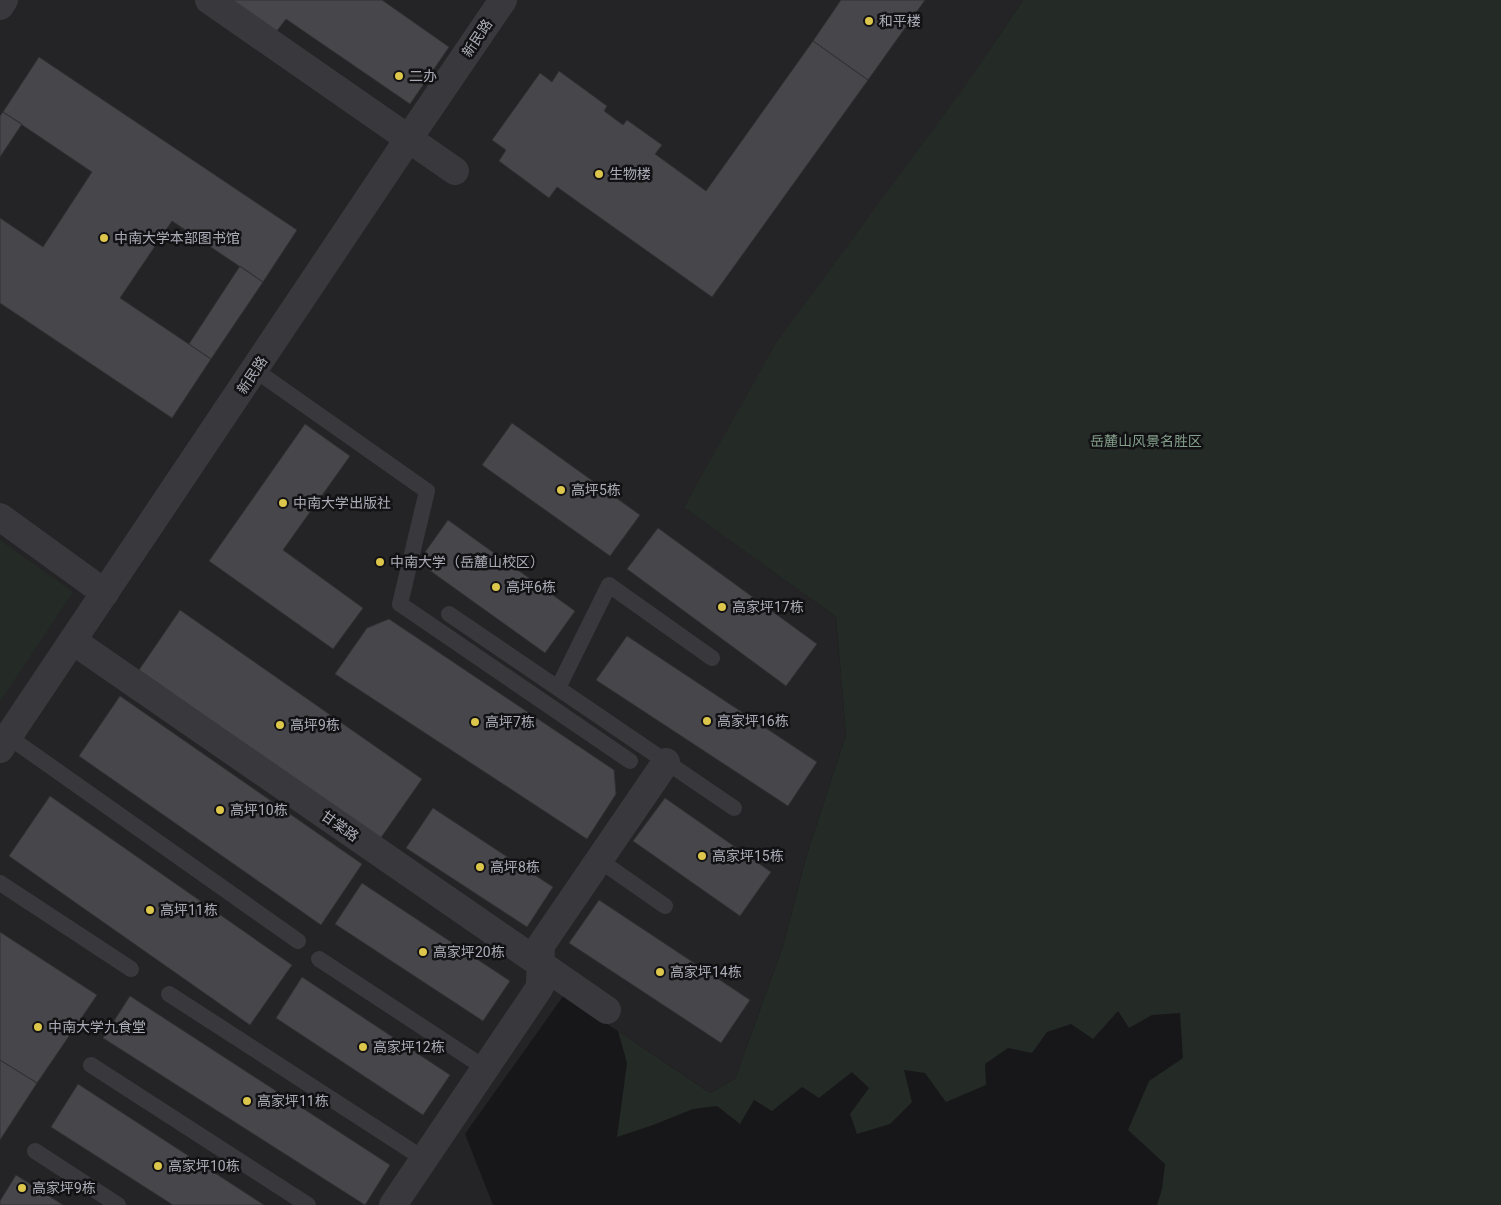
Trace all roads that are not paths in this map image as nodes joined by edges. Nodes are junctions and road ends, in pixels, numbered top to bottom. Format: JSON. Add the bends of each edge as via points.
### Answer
{"nodes":[{"id":1,"x":4,"y":0,"type":"edge"},
{"id":2,"x":209,"y":0,"type":"edge"},
{"id":3,"x":503,"y":0,"type":"edge"},
{"id":4,"x":0,"y":6,"type":"edge"},
{"id":5,"x":409,"y":138,"type":"junction"},
{"id":6,"x":455,"y":171,"type":"dead end"},
{"id":7,"x":255,"y":370,"type":"junction"},
{"id":8,"x":0,"y":517,"type":"edge"},
{"id":9,"x":105,"y":593,"type":"junction"},
{"id":10,"x":449,"y":614,"type":"dead end"},
{"id":11,"x":73,"y":641,"type":"junction"},
{"id":12,"x":712,"y":658,"type":"dead end"},
{"id":13,"x":558,"y":688,"type":"junction"},
{"id":14,"x":4,"y":743,"type":"edge"},
{"id":15,"x":630,"y":761,"type":"dead end"},
{"id":16,"x":666,"y":762,"type":"junction"},
{"id":17,"x":734,"y":808,"type":"dead end"},
{"id":18,"x":599,"y":860,"type":"junction"},
{"id":19,"x":0,"y":883,"type":"edge"},
{"id":20,"x":665,"y":906,"type":"dead end"},
{"id":21,"x":298,"y":941,"type":"dead end"},
{"id":22,"x":319,"y":958,"type":"dead end"},
{"id":23,"x":541,"y":966,"type":"junction"},
{"id":24,"x":131,"y":969,"type":"dead end"},
{"id":25,"x":168,"y":994,"type":"dead end"},
{"id":26,"x":607,"y":1010,"type":"dead end"},
{"id":27,"x":90,"y":1065,"type":"dead end"},
{"id":28,"x":484,"y":1068,"type":"junction"},
{"id":29,"x":34,"y":1152,"type":"dead end"},
{"id":30,"x":424,"y":1158,"type":"junction"},
{"id":31,"x":118,"y":1205,"type":"edge"},
{"id":32,"x":308,"y":1205,"type":"edge"},
{"id":33,"x":393,"y":1205,"type":"edge"}],
"edges":[{"from":1,"to":4,"type":"street"},
{"from":2,"to":5,"type":"street"},
{"from":3,"to":5,"type":"street","name":"新民路"},
{"from":5,"to":6,"type":"street"},
{"from":5,"to":7,"type":"street","name":"新民路"},
{"from":7,"to":9,"type":"street","name":"新民路"},
{"from":7,"to":15,"type":"lane","via":[[427,490],[400,604]]},
{"from":8,"to":9,"type":"street"},
{"from":9,"to":11,"type":"street","name":"新民路"},
{"from":10,"to":13,"type":"lane"},
{"from":11,"to":14,"type":"street","name":"新民路"},
{"from":11,"to":23,"type":"street","name":"甘棠路"},
{"from":12,"to":13,"type":"lane","via":[[609,585]]},
{"from":13,"to":16,"type":"lane"},
{"from":14,"to":21,"type":"lane"},
{"from":16,"to":17,"type":"lane"},
{"from":16,"to":18,"type":"street"},
{"from":18,"to":20,"type":"lane"},
{"from":18,"to":23,"type":"street","via":[[541,945]]},
{"from":19,"to":24,"type":"lane"},
{"from":22,"to":28,"type":"lane"},
{"from":23,"to":26,"type":"street","name":"甘棠路"},
{"from":23,"to":28,"type":"street","via":[[540,987]]},
{"from":25,"to":30,"type":"lane"},
{"from":27,"to":32,"type":"lane"},
{"from":28,"to":30,"type":"street"},
{"from":29,"to":31,"type":"lane"},
{"from":30,"to":33,"type":"street"}]}
